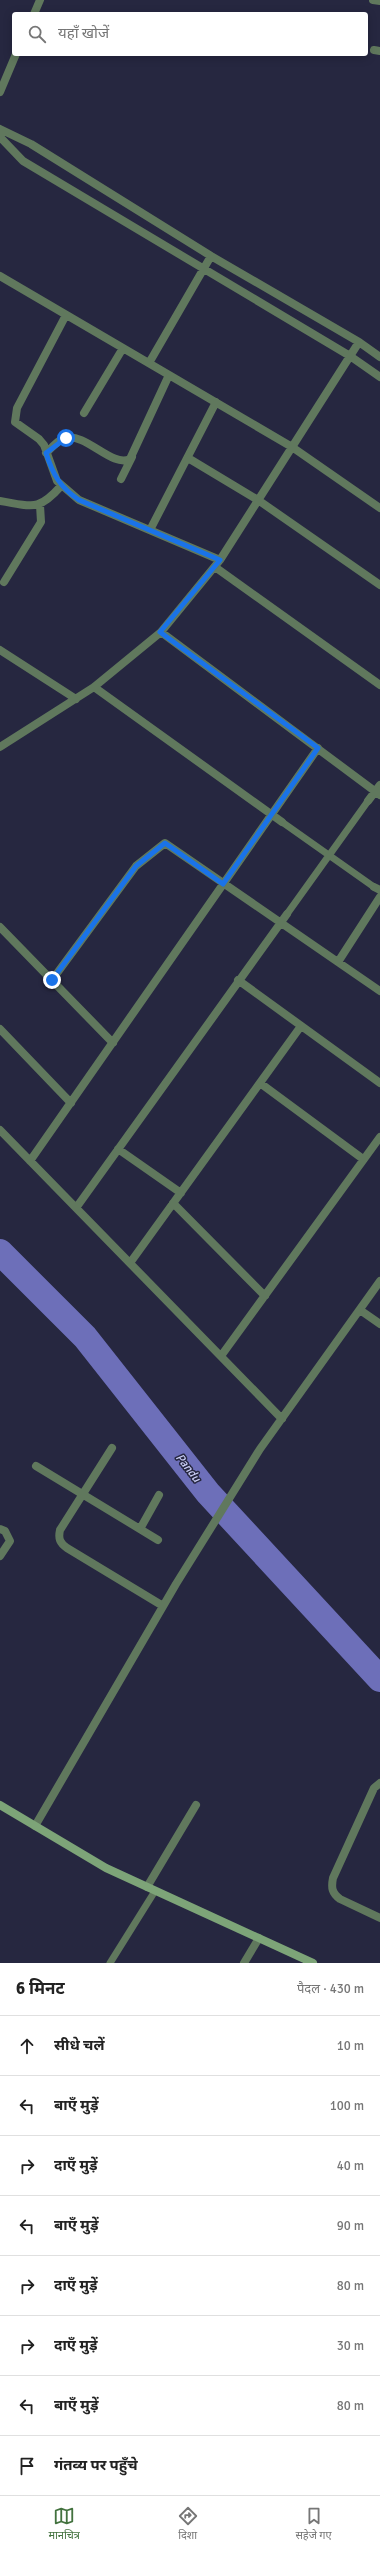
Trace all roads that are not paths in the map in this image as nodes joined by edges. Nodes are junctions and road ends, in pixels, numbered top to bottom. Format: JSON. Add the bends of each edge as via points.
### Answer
{"nodes":[{"id":1,"x":40,"y":0,"type":"edge"},
{"id":2,"x":373,"y":0,"type":"edge"},
{"id":3,"x":380,"y":2,"type":"edge"},
{"id":4,"x":35,"y":12,"type":"edge"},
{"id":5,"x":15,"y":56,"type":"edge"},
{"id":6,"x":0,"y":92,"type":"edge"},
{"id":7,"x":0,"y":129,"type":"edge"},
{"id":8,"x":0,"y":137,"type":"edge"},
{"id":9,"x":211,"y":256,"type":"junction"},
{"id":10,"x":204,"y":268,"type":"junction"},
{"id":11,"x":0,"y":276,"type":"edge"},
{"id":12,"x":66,"y":315,"type":"junction"},
{"id":13,"x":359,"y":342,"type":"junction"},
{"id":14,"x":122,"y":348,"type":"junction"},
{"id":15,"x":350,"y":356,"type":"junction"},
{"id":16,"x":380,"y":357,"type":"edge"},
{"id":17,"x":149,"y":363,"type":"junction"},
{"id":18,"x":169,"y":375,"type":"junction"},
{"id":19,"x":380,"y":378,"type":"edge"},
{"id":20,"x":216,"y":402,"type":"junction"},
{"id":21,"x":84,"y":413,"type":"dead end"},
{"id":22,"x":292,"y":447,"type":"junction"},
{"id":23,"x":46,"y":453,"type":"junction"},
{"id":24,"x":133,"y":455,"type":"junction"},
{"id":25,"x":188,"y":458,"type":"junction"},
{"id":26,"x":121,"y":479,"type":"dead end"},
{"id":27,"x":61,"y":486,"type":"junction"},
{"id":28,"x":258,"y":500,"type":"junction"},
{"id":29,"x":0,"y":501,"type":"edge"},
{"id":30,"x":40,"y":505,"type":"junction"},
{"id":31,"x":380,"y":508,"type":"edge"},
{"id":32,"x":150,"y":530,"type":"junction"},
{"id":33,"x":220,"y":560,"type":"junction"},
{"id":34,"x":215,"y":567,"type":"junction"},
{"id":35,"x":4,"y":582,"type":"dead end"},
{"id":36,"x":380,"y":585,"type":"edge"},
{"id":37,"x":160,"y":632,"type":"junction"},
{"id":38,"x":0,"y":650,"type":"edge"},
{"id":39,"x":380,"y":685,"type":"edge"},
{"id":40,"x":94,"y":687,"type":"junction"},
{"id":41,"x":76,"y":699,"type":"junction"},
{"id":42,"x":0,"y":747,"type":"edge"},
{"id":43,"x":318,"y":748,"type":"junction"},
{"id":44,"x":378,"y":790,"type":"edge"},
{"id":45,"x":368,"y":801,"type":"joint"},
{"id":46,"x":271,"y":815,"type":"junction"},
{"id":47,"x":282,"y":822,"type":"joint"},
{"id":48,"x":329,"y":855,"type":"junction"},
{"id":49,"x":223,"y":884,"type":"junction"},
{"id":50,"x":377,"y":888,"type":"edge"},
{"id":51,"x":380,"y":897,"type":"edge"},
{"id":52,"x":287,"y":914,"type":"joint"},
{"id":53,"x":279,"y":923,"type":"junction"},
{"id":54,"x":0,"y":927,"type":"edge"},
{"id":55,"x":338,"y":962,"type":"junction"},
{"id":56,"x":52,"y":980,"type":"junction"},
{"id":57,"x":238,"y":980,"type":"junction"},
{"id":58,"x":380,"y":991,"type":"edge"},
{"id":59,"x":301,"y":1026,"type":"junction"},
{"id":60,"x":0,"y":1030,"type":"edge"},
{"id":61,"x":113,"y":1043,"type":"junction"},
{"id":62,"x":260,"y":1083,"type":"junction"},
{"id":63,"x":380,"y":1083,"type":"edge"},
{"id":64,"x":71,"y":1103,"type":"junction"},
{"id":65,"x":0,"y":1130,"type":"edge"},
{"id":66,"x":380,"y":1137,"type":"edge"},
{"id":67,"x":118,"y":1149,"type":"junction"},
{"id":68,"x":364,"y":1159,"type":"junction"},
{"id":69,"x":30,"y":1161,"type":"junction"},
{"id":70,"x":181,"y":1192,"type":"junction"},
{"id":71,"x":173,"y":1203,"type":"junction"},
{"id":72,"x":76,"y":1208,"type":"junction"},
{"id":73,"x":130,"y":1263,"type":"junction"},
{"id":74,"x":380,"y":1281,"type":"edge"},
{"id":75,"x":265,"y":1296,"type":"junction"},
{"id":76,"x":360,"y":1310,"type":"junction"},
{"id":77,"x":380,"y":1324,"type":"edge"},
{"id":78,"x":221,"y":1356,"type":"junction"},
{"id":79,"x":282,"y":1419,"type":"junction"},
{"id":80,"x":112,"y":1448,"type":"dead end"},
{"id":81,"x":36,"y":1466,"type":"dead end"},
{"id":82,"x":83,"y":1494,"type":"junction"},
{"id":83,"x":159,"y":1495,"type":"dead end"},
{"id":84,"x":0,"y":1529,"type":"edge"},
{"id":85,"x":140,"y":1529,"type":"junction"},
{"id":86,"x":158,"y":1540,"type":"dead end"},
{"id":87,"x":0,"y":1556,"type":"edge"},
{"id":88,"x":163,"y":1606,"type":"junction"},
{"id":89,"x":380,"y":1783,"type":"edge"},
{"id":90,"x":0,"y":1805,"type":"edge"},
{"id":91,"x":196,"y":1805,"type":"dead end"},
{"id":92,"x":35,"y":1826,"type":"junction"},
{"id":93,"x":147,"y":1886,"type":"junction"},
{"id":94,"x":155,"y":1891,"type":"junction"},
{"id":95,"x":380,"y":1918,"type":"edge"},
{"id":96,"x":259,"y":1938,"type":"junction"},
{"id":97,"x":110,"y":1963,"type":"edge"},
{"id":98,"x":244,"y":1963,"type":"edge"},
{"id":99,"x":313,"y":1963,"type":"edge"}],
"edges":[{"from":1,"to":4,"type":"street"},
{"from":2,"to":3,"type":"street"},
{"from":5,"to":6,"type":"street"},
{"from":7,"to":9,"type":"street","via":[[31,144]]},
{"from":8,"to":10,"type":"street","via":[[23,161]]},
{"from":9,"to":10,"type":"street"},
{"from":9,"to":13,"type":"street"},
{"from":10,"to":15,"type":"street"},
{"from":10,"to":17,"type":"street"},
{"from":11,"to":12,"type":"street"},
{"from":12,"to":14,"type":"street"},
{"from":12,"to":23,"type":"street","via":[[14,416],[18,426],[39,439]]},
{"from":13,"to":15,"type":"street"},
{"from":13,"to":16,"type":"street"},
{"from":14,"to":17,"type":"street"},
{"from":14,"to":21,"type":"street"},
{"from":15,"to":19,"type":"street"},
{"from":15,"to":22,"type":"street"},
{"from":17,"to":18,"type":"street"},
{"from":18,"to":20,"type":"street"},
{"from":18,"to":24,"type":"street"},
{"from":20,"to":22,"type":"street"},
{"from":20,"to":25,"type":"street"},
{"from":22,"to":28,"type":"street"},
{"from":22,"to":31,"type":"street"},
{"from":23,"to":24,"type":"street","via":[[60,440],[72,438],[120,461],[125,461]]},
{"from":23,"to":27,"type":"street","via":[[52,472]]},
{"from":24,"to":26,"type":"street"},
{"from":25,"to":28,"type":"street"},
{"from":25,"to":32,"type":"street"},
{"from":27,"to":30,"type":"street","via":[[48,501]]},
{"from":27,"to":32,"type":"street","via":[[79,500]]},
{"from":28,"to":33,"type":"street"},
{"from":28,"to":36,"type":"street"},
{"from":29,"to":30,"type":"street"},
{"from":30,"to":35,"type":"street","via":[[41,522]]},
{"from":32,"to":33,"type":"street"},
{"from":33,"to":34,"type":"street"},
{"from":34,"to":37,"type":"street"},
{"from":34,"to":39,"type":"street"},
{"from":37,"to":40,"type":"street"},
{"from":37,"to":43,"type":"street"},
{"from":38,"to":41,"type":"street"},
{"from":40,"to":41,"type":"street"},
{"from":40,"to":46,"type":"street"},
{"from":41,"to":42,"type":"street"},
{"from":43,"to":44,"type":"street"},
{"from":43,"to":46,"type":"street"},
{"from":44,"to":45,"type":"street"},
{"from":45,"to":48,"type":"lane"},
{"from":46,"to":47,"type":"street"},
{"from":46,"to":49,"type":"street"},
{"from":47,"to":48,"type":"lane"},
{"from":48,"to":50,"type":"lane"},
{"from":48,"to":52,"type":"lane"},
{"from":49,"to":53,"type":"street"},
{"from":49,"to":56,"type":"street","via":[[165,843],[136,866]]},
{"from":49,"to":61,"type":"street"},
{"from":51,"to":55,"type":"street"},
{"from":52,"to":53,"type":"street"},
{"from":53,"to":55,"type":"street"},
{"from":53,"to":57,"type":"street"},
{"from":54,"to":56,"type":"street"},
{"from":55,"to":58,"type":"street"},
{"from":56,"to":61,"type":"street"},
{"from":57,"to":59,"type":"street"},
{"from":57,"to":67,"type":"street"},
{"from":59,"to":62,"type":"street"},
{"from":59,"to":63,"type":"street"},
{"from":60,"to":64,"type":"street"},
{"from":61,"to":64,"type":"street"},
{"from":62,"to":68,"type":"street"},
{"from":62,"to":70,"type":"street"},
{"from":64,"to":69,"type":"street"},
{"from":65,"to":69,"type":"street"},
{"from":66,"to":68,"type":"street"},
{"from":67,"to":70,"type":"street"},
{"from":67,"to":72,"type":"street"},
{"from":68,"to":75,"type":"street"},
{"from":69,"to":72,"type":"street"},
{"from":70,"to":71,"type":"street"},
{"from":71,"to":73,"type":"street"},
{"from":71,"to":75,"type":"street"},
{"from":72,"to":73,"type":"street"},
{"from":73,"to":78,"type":"street"},
{"from":74,"to":76,"type":"street"},
{"from":75,"to":78,"type":"street"},
{"from":76,"to":77,"type":"street"},
{"from":76,"to":79,"type":"street"},
{"from":78,"to":79,"type":"street"},
{"from":79,"to":88,"type":"street","via":[[260,1449]]},
{"from":80,"to":82,"type":"street"},
{"from":81,"to":82,"type":"street"},
{"from":82,"to":85,"type":"street"},
{"from":82,"to":88,"type":"street","via":[[60,1530],[61,1544]]},
{"from":83,"to":85,"type":"street"},
{"from":84,"to":87,"type":"street","via":[[5,1531],[10,1541]]},
{"from":85,"to":86,"type":"street"},
{"from":88,"to":92,"type":"street"},
{"from":89,"to":95,"type":"street","via":[[374,1788],[331,1887],[334,1895],[340,1899]]},
{"from":90,"to":92,"type":"street"},
{"from":91,"to":93,"type":"street"},
{"from":92,"to":93,"type":"street","via":[[106,1868]]},
{"from":93,"to":94,"type":"street"},
{"from":94,"to":96,"type":"street"},
{"from":94,"to":97,"type":"lane"},
{"from":96,"to":98,"type":"street"},
{"from":96,"to":99,"type":"street"}]}
